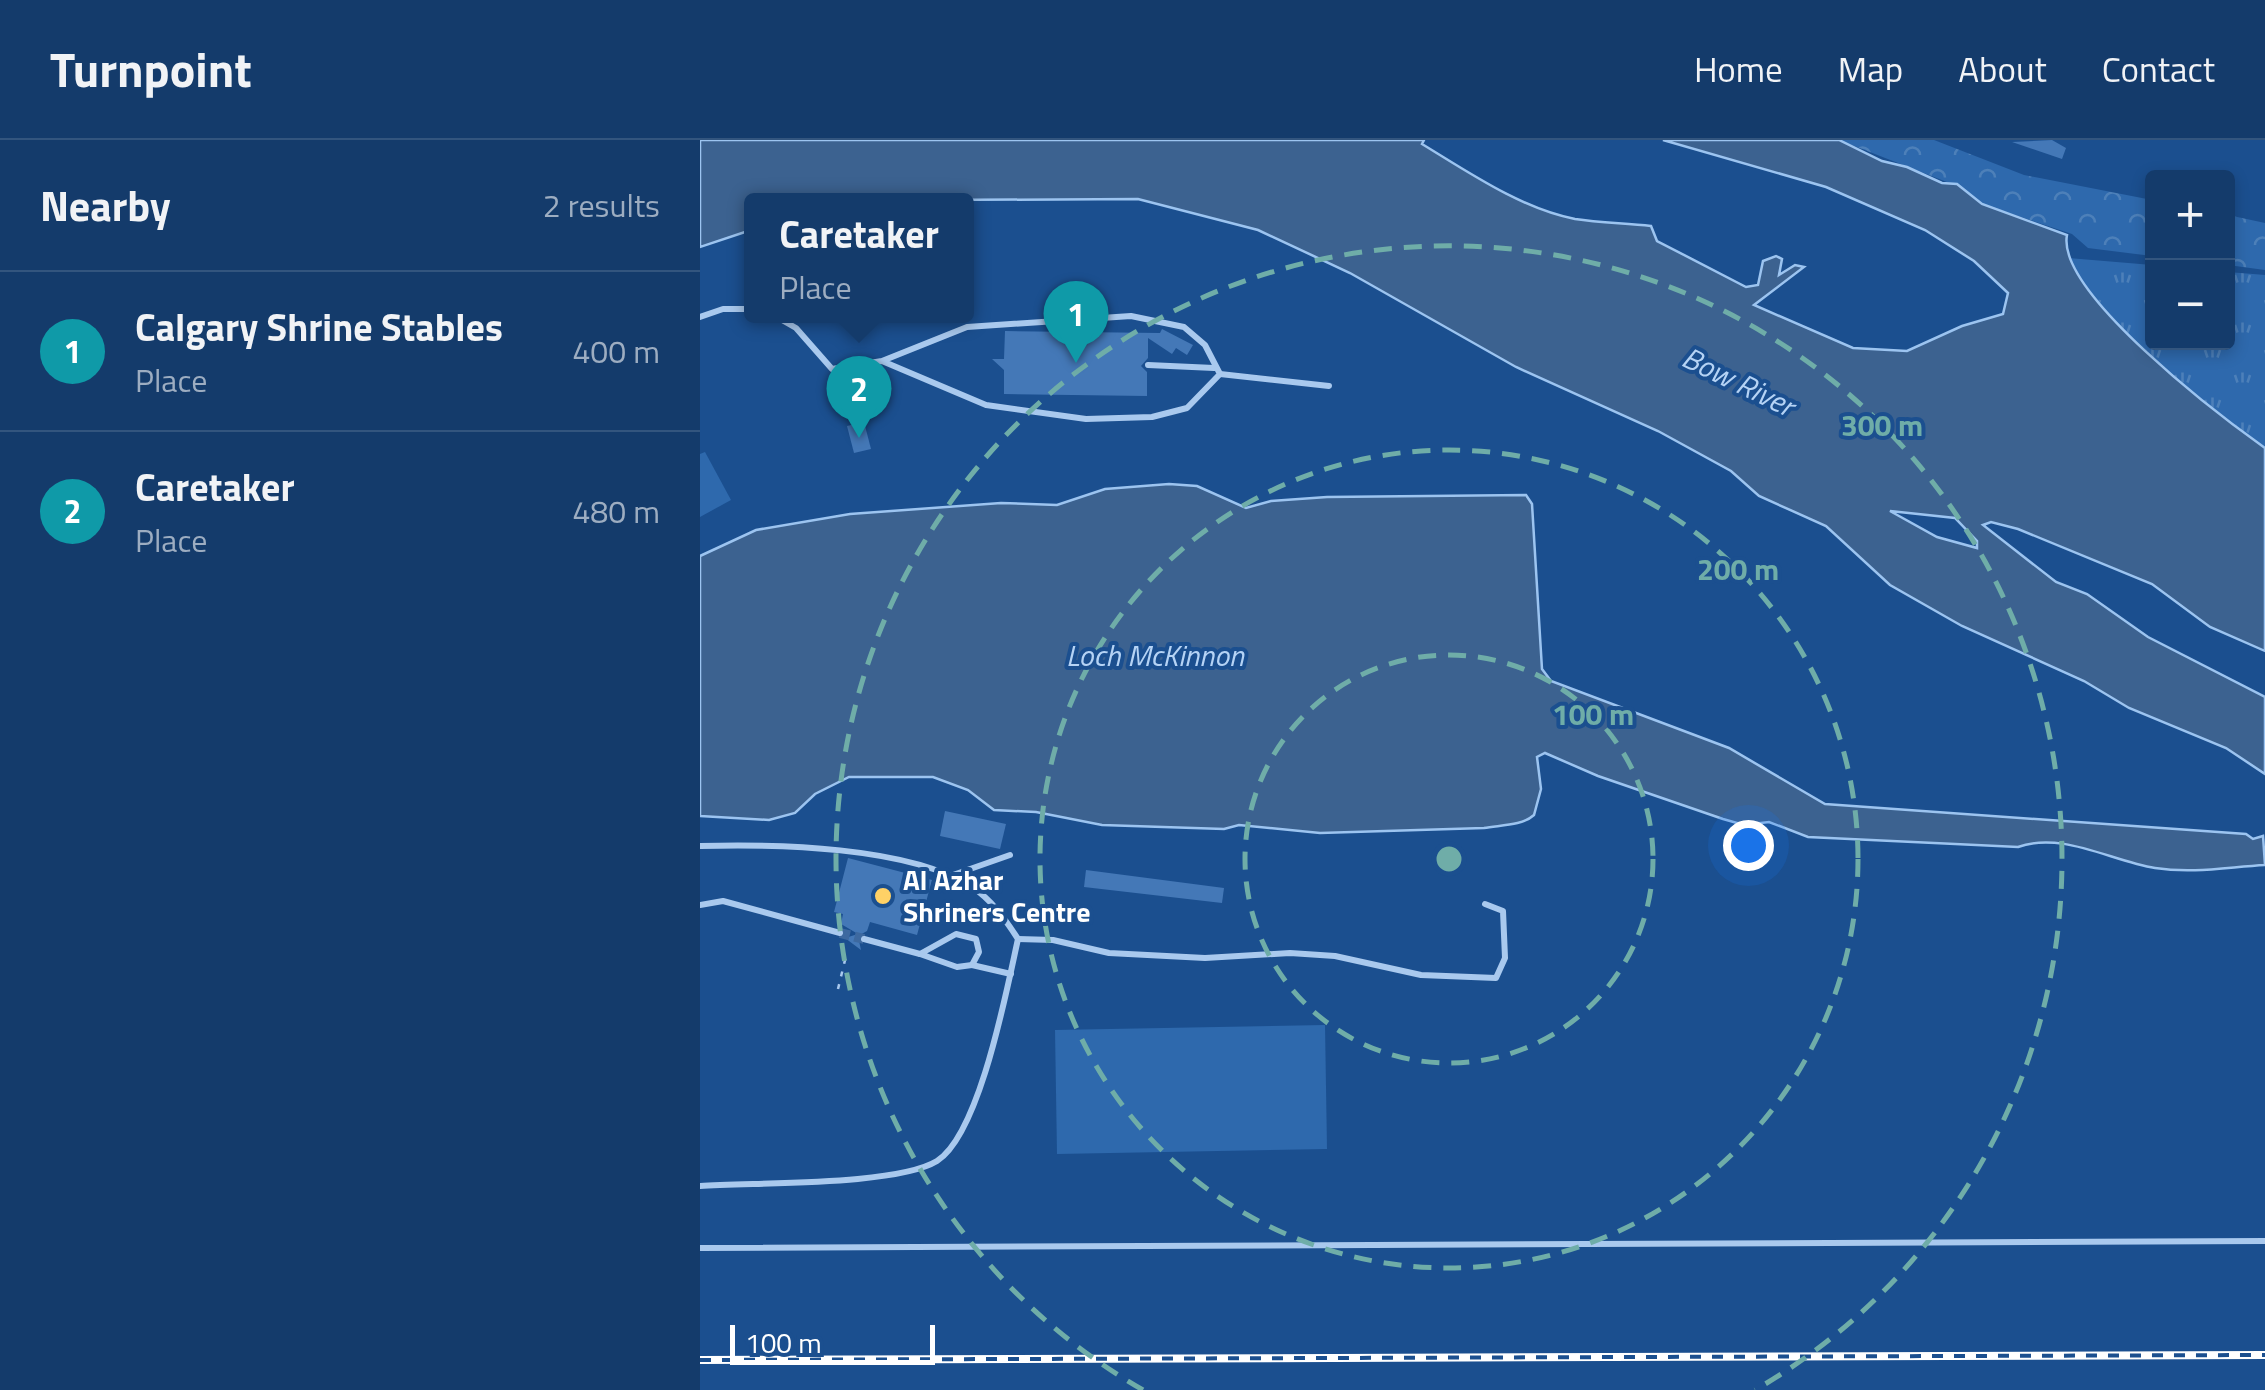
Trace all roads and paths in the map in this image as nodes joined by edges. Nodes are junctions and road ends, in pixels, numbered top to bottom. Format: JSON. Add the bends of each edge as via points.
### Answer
{"nodes":[{"id":1,"x":744,"y":310,"type":"edge"},
{"id":2,"x":700,"y":317,"type":"edge"},
{"id":3,"x":787,"y":323,"type":"edge"},
{"id":4,"x":882,"y":361,"type":"junction"},
{"id":5,"x":1148,"y":365,"type":"dead end"},
{"id":6,"x":1217,"y":371,"type":"junction"},
{"id":7,"x":1329,"y":386,"type":"dead end"},
{"id":8,"x":700,"y":846,"type":"edge"},
{"id":9,"x":1010,"y":855,"type":"dead end"},
{"id":10,"x":952,"y":875,"type":"junction"},
{"id":11,"x":1485,"y":904,"type":"dead end"},
{"id":12,"x":700,"y":905,"type":"edge"},
{"id":13,"x":840,"y":933,"type":"tunnel mouth"},
{"id":14,"x":1018,"y":938,"type":"junction"},
{"id":15,"x":864,"y":939,"type":"tunnel mouth"},
{"id":16,"x":920,"y":954,"type":"junction"},
{"id":17,"x":846,"y":956,"type":"dead end"},
{"id":18,"x":972,"y":964,"type":"junction"},
{"id":19,"x":1011,"y":974,"type":"junction"},
{"id":20,"x":838,"y":989,"type":"dead end"},
{"id":21,"x":700,"y":1186,"type":"edge"},
{"id":22,"x":2265,"y":1241,"type":"edge"},
{"id":23,"x":700,"y":1248,"type":"edge"}],
"edges":[{"from":1,"to":2,"type":"lane"},
{"from":3,"to":4,"type":"lane","via":[[832,369]]},
{"from":4,"to":6,"type":"lane","via":[[986,405],[1086,419],[1186,408]]},
{"from":4,"to":6,"type":"lane","via":[[967,327],[1131,316],[1184,326],[1205,345]]},
{"from":5,"to":6,"type":"lane"},
{"from":6,"to":7,"type":"lane"},
{"from":8,"to":10,"type":"lane","via":[[816,846]]},
{"from":9,"to":10,"type":"lane"},
{"from":10,"to":14,"type":"lane","via":[[999,910]]},
{"from":11,"to":14,"type":"lane","via":[[1503,911],[1505,958],[1496,978],[1421,975],[1335,956],[1109,953]]},
{"from":12,"to":13,"type":"lane","via":[[723,901]]},
{"from":14,"to":19,"type":"lane"},
{"from":15,"to":16,"type":"lane"},
{"from":16,"to":18,"type":"lane","via":[[957,967]]},
{"from":16,"to":18,"type":"lane","via":[[964,934],[979,945]]},
{"from":17,"to":20,"type":"path"},
{"from":18,"to":19,"type":"lane"},
{"from":19,"to":21,"type":"lane","via":[[996,1041],[962,1132],[939,1160],[901,1174]]},
{"from":22,"to":23,"type":"lane"}]}
